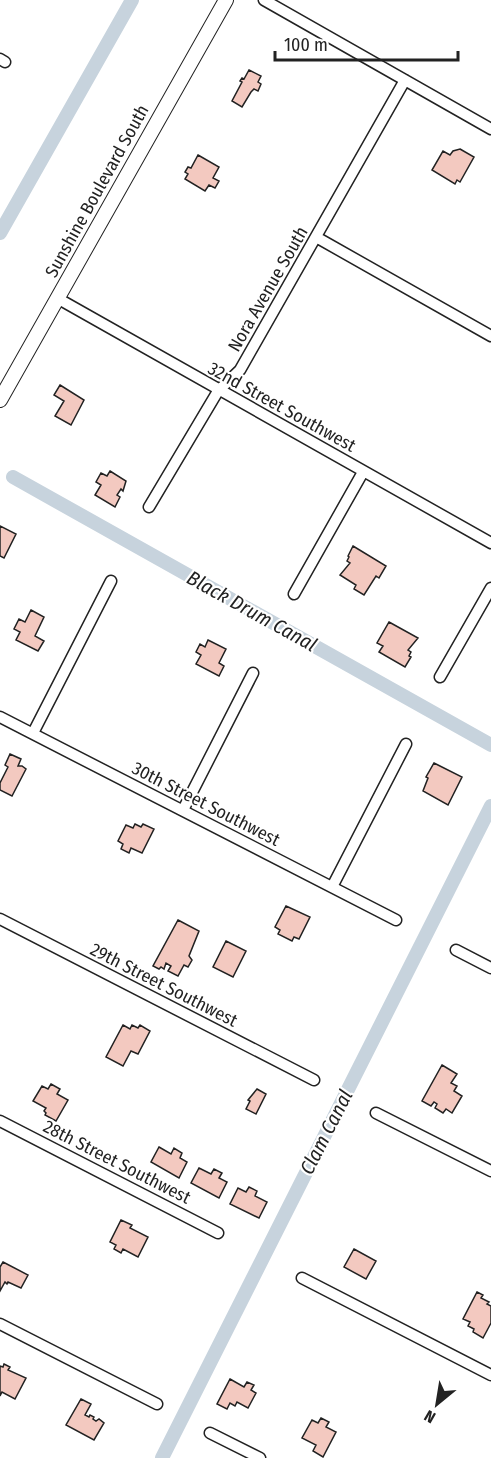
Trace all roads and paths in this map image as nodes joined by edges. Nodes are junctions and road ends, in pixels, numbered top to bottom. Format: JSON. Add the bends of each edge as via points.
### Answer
{"nodes":[{"id":1,"x":226,"y":0,"type":"edge"},
{"id":2,"x":264,"y":0,"type":"edge"},
{"id":3,"x":405,"y":80,"type":"junction"},
{"id":4,"x":491,"y":129,"type":"edge"},
{"id":5,"x":316,"y":237,"type":"junction"},
{"id":6,"x":57,"y":298,"type":"junction"},
{"id":7,"x":491,"y":336,"type":"edge"},
{"id":8,"x":218,"y":391,"type":"junction"},
{"id":9,"x":0,"y":400,"type":"edge"},
{"id":10,"x":363,"y":472,"type":"junction"},
{"id":11,"x":149,"y":507,"type":"dead end"},
{"id":12,"x":491,"y":543,"type":"edge"},
{"id":13,"x":111,"y":581,"type":"dead end"},
{"id":14,"x":491,"y":588,"type":"edge"},
{"id":15,"x":294,"y":594,"type":"dead end"},
{"id":16,"x":253,"y":673,"type":"dead end"},
{"id":17,"x":440,"y":677,"type":"dead end"},
{"id":18,"x":0,"y":717,"type":"edge"},
{"id":19,"x":33,"y":733,"type":"junction"},
{"id":20,"x":406,"y":744,"type":"dead end"},
{"id":21,"x":183,"y":810,"type":"junction"},
{"id":22,"x":332,"y":887,"type":"junction"},
{"id":23,"x":0,"y":919,"type":"edge"},
{"id":24,"x":396,"y":921,"type":"dead end"},
{"id":25,"x":456,"y":950,"type":"dead end"},
{"id":26,"x":491,"y":968,"type":"edge"},
{"id":27,"x":314,"y":1080,"type":"dead end"},
{"id":28,"x":376,"y":1113,"type":"dead end"},
{"id":29,"x":0,"y":1121,"type":"edge"},
{"id":30,"x":491,"y":1171,"type":"edge"},
{"id":31,"x":218,"y":1233,"type":"dead end"},
{"id":32,"x":302,"y":1278,"type":"dead end"},
{"id":33,"x":0,"y":1324,"type":"edge"},
{"id":34,"x":491,"y":1375,"type":"edge"},
{"id":35,"x":157,"y":1404,"type":"dead end"},
{"id":36,"x":210,"y":1433,"type":"dead end"},
{"id":37,"x":260,"y":1458,"type":"edge"}],
"edges":[{"from":1,"to":6,"type":"street","name":"Sunshine Boulevard South"},
{"from":2,"to":3,"type":"street"},
{"from":3,"to":4,"type":"street"},
{"from":3,"to":5,"type":"street","name":"Nora Avenue South"},
{"from":5,"to":7,"type":"street"},
{"from":5,"to":8,"type":"street","name":"Nora Avenue South","via":[[240,370]]},
{"from":6,"to":8,"type":"street","name":"32nd Street Southwest"},
{"from":6,"to":9,"type":"street","name":"Sunshine Boulevard South"},
{"from":8,"to":10,"type":"street","name":"32nd Street Southwest"},
{"from":8,"to":11,"type":"street","name":"Nora Avenue South"},
{"from":10,"to":12,"type":"street","name":"32nd Street Southwest"},
{"from":10,"to":15,"type":"street"},
{"from":13,"to":19,"type":"street"},
{"from":14,"to":17,"type":"street"},
{"from":16,"to":21,"type":"street"},
{"from":18,"to":19,"type":"street","name":"30th Street Southwest"},
{"from":19,"to":21,"type":"street","name":"30th Street Southwest"},
{"from":20,"to":22,"type":"street"},
{"from":21,"to":22,"type":"street","name":"30th Street Southwest"},
{"from":22,"to":24,"type":"street","name":"30th Street Southwest"},
{"from":23,"to":27,"type":"street","name":"29th Street Southwest"},
{"from":25,"to":26,"type":"street"},
{"from":28,"to":30,"type":"street"},
{"from":29,"to":31,"type":"street","name":"28th Street Southwest"},
{"from":32,"to":34,"type":"street"},
{"from":33,"to":35,"type":"street"},
{"from":36,"to":37,"type":"street"}]}
